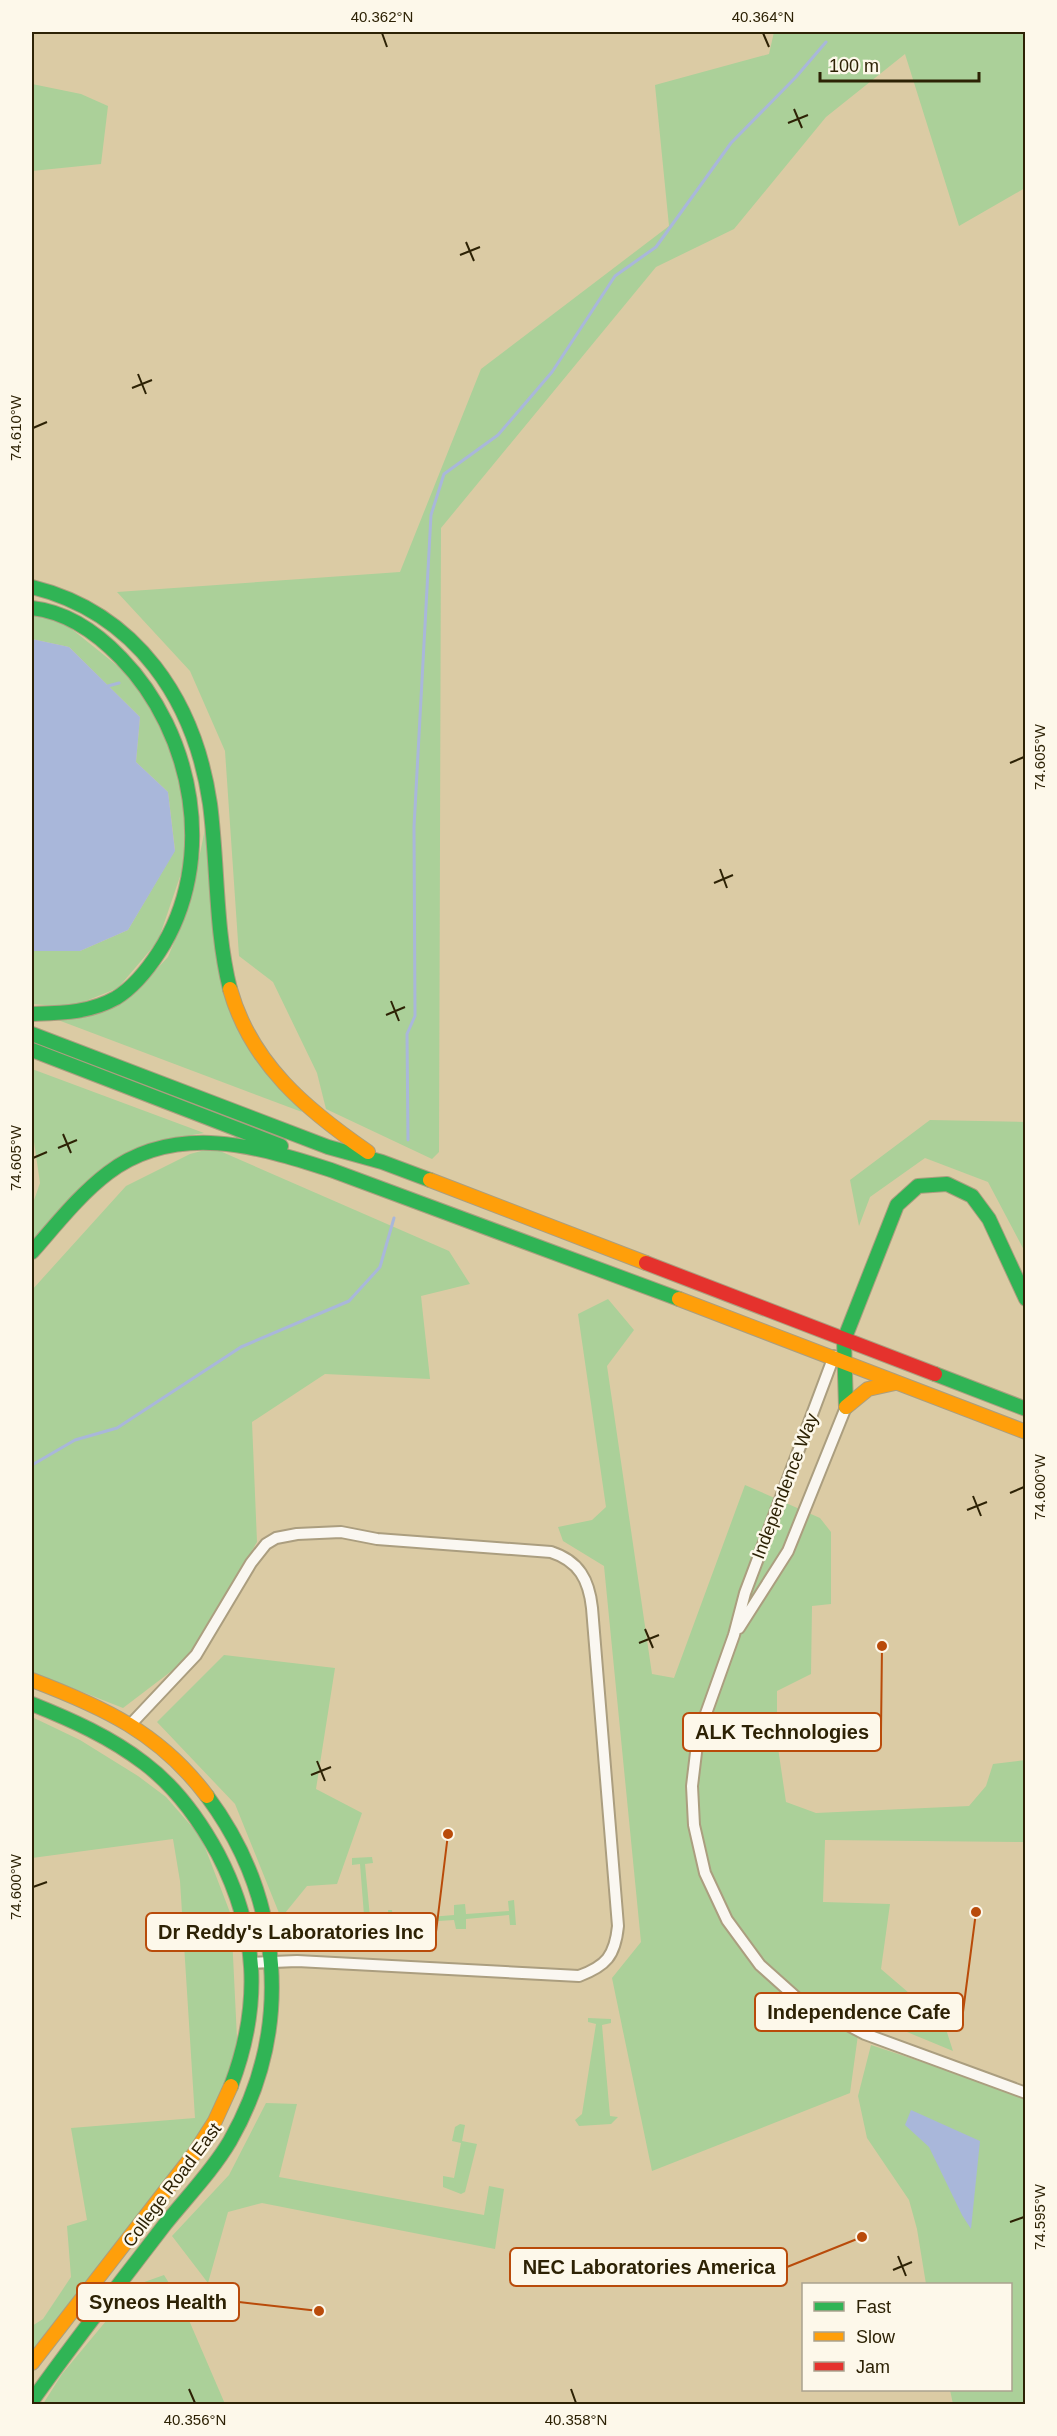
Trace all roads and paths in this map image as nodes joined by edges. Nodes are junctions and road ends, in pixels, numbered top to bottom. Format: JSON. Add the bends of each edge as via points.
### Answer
{"nodes":[{"id":1,"x":32,"y":587,"type":"edge"},
{"id":2,"x":32,"y":608,"type":"edge"},
{"id":3,"x":32,"y":1014,"type":"edge"},
{"id":4,"x":32,"y":1034,"type":"edge"},
{"id":5,"x":32,"y":1050,"type":"edge"},
{"id":6,"x":382,"y":1162,"type":"junction"},
{"id":7,"x":321,"y":1167,"type":"junction"},
{"id":8,"x":32,"y":1252,"type":"edge"},
{"id":9,"x":1026,"y":1299,"type":"edge"},
{"id":10,"x":844,"y":1340,"type":"junction"},
{"id":11,"x":833,"y":1359,"type":"junction"},
{"id":12,"x":847,"y":1364,"type":"junction"},
{"id":13,"x":896,"y":1382,"type":"junction"},
{"id":14,"x":846,"y":1407,"type":"junction"},
{"id":15,"x":1026,"y":1408,"type":"edge"},
{"id":16,"x":1026,"y":1432,"type":"edge"},
{"id":17,"x":734,"y":1635,"type":"junction"},
{"id":18,"x":32,"y":1680,"type":"edge"},
{"id":19,"x":32,"y":1704,"type":"edge"},
{"id":20,"x":131,"y":1724,"type":"junction"},
{"id":21,"x":273,"y":1962,"type":"junction"},
{"id":22,"x":251,"y":1963,"type":"junction"},
{"id":23,"x":1026,"y":2093,"type":"edge"},
{"id":24,"x":32,"y":2363,"type":"edge"},
{"id":25,"x":32,"y":2401,"type":"edge"}],
"edges":[{"from":1,"to":6,"type":"main road","via":[[79,601],[111,621],[138,646],[177,698],[204,763],[222,948],[241,1021],[284,1088],[316,1116]]},
{"from":2,"to":3,"type":"main road","via":[[70,619],[100,638],[152,696],[169,727],[184,769],[191,809],[192,853],[175,922],[162,951],[146,973],[120,996],[97,1008],[71,1016]]},
{"from":4,"to":6,"type":"main road","via":[[328,1147]]},
{"from":5,"to":7,"type":"main road","via":[[270,1141]]},
{"from":6,"to":10,"type":"main road"},
{"from":7,"to":8,"type":"main road","via":[[212,1142],[166,1145],[113,1169]]},
{"from":7,"to":11,"type":"main road"},
{"from":9,"to":10,"type":"main road","via":[[989,1219],[972,1196],[947,1184],[918,1186],[897,1205]]},
{"from":10,"to":11,"type":"street","name":"Independence Way"},
{"from":10,"to":12,"type":"main road"},
{"from":10,"to":15,"type":"main road"},
{"from":11,"to":12,"type":"main road"},
{"from":11,"to":17,"type":"street","name":"Independence Way","via":[[745,1593]]},
{"from":12,"to":13,"type":"main road"},
{"from":12,"to":14,"type":"main road"},
{"from":13,"to":14,"type":"main road","via":[[877,1383]]},
{"from":13,"to":16,"type":"main road"},
{"from":14,"to":17,"type":"street","name":"Independence Way","via":[[788,1551]]},
{"from":17,"to":23,"type":"street","name":"Independence Way","via":[[698,1736],[692,1786],[694,1825],[705,1873],[727,1920],[760,1965],[798,1998],[865,2034]]},
{"from":18,"to":20,"type":"main road","name":"College Road East","via":[[105,1709]]},
{"from":19,"to":22,"type":"main road","name":"College Road East","via":[[97,1730],[150,1766],[177,1792],[213,1842],[233,1887],[245,1917]]},
{"from":20,"to":21,"type":"main road","name":"College Road East","via":[[188,1773],[231,1828],[264,1906]]},
{"from":20,"to":21,"type":"street","via":[[196,1655],[251,1563],[276,1538],[341,1532],[377,1539],[551,1552],[564,1556],[585,1577],[592,1608],[618,1926],[617,1942],[609,1958],[598,1969],[579,1976],[297,1960]]},
{"from":21,"to":22,"type":"street"},
{"from":21,"to":25,"type":"main road","name":"College Road East","via":[[271,2025],[262,2065],[249,2105],[229,2143]]},
{"from":22,"to":24,"type":"main road","name":"College Road East","via":[[247,2031],[235,2077],[214,2121],[128,2242]]}]}
